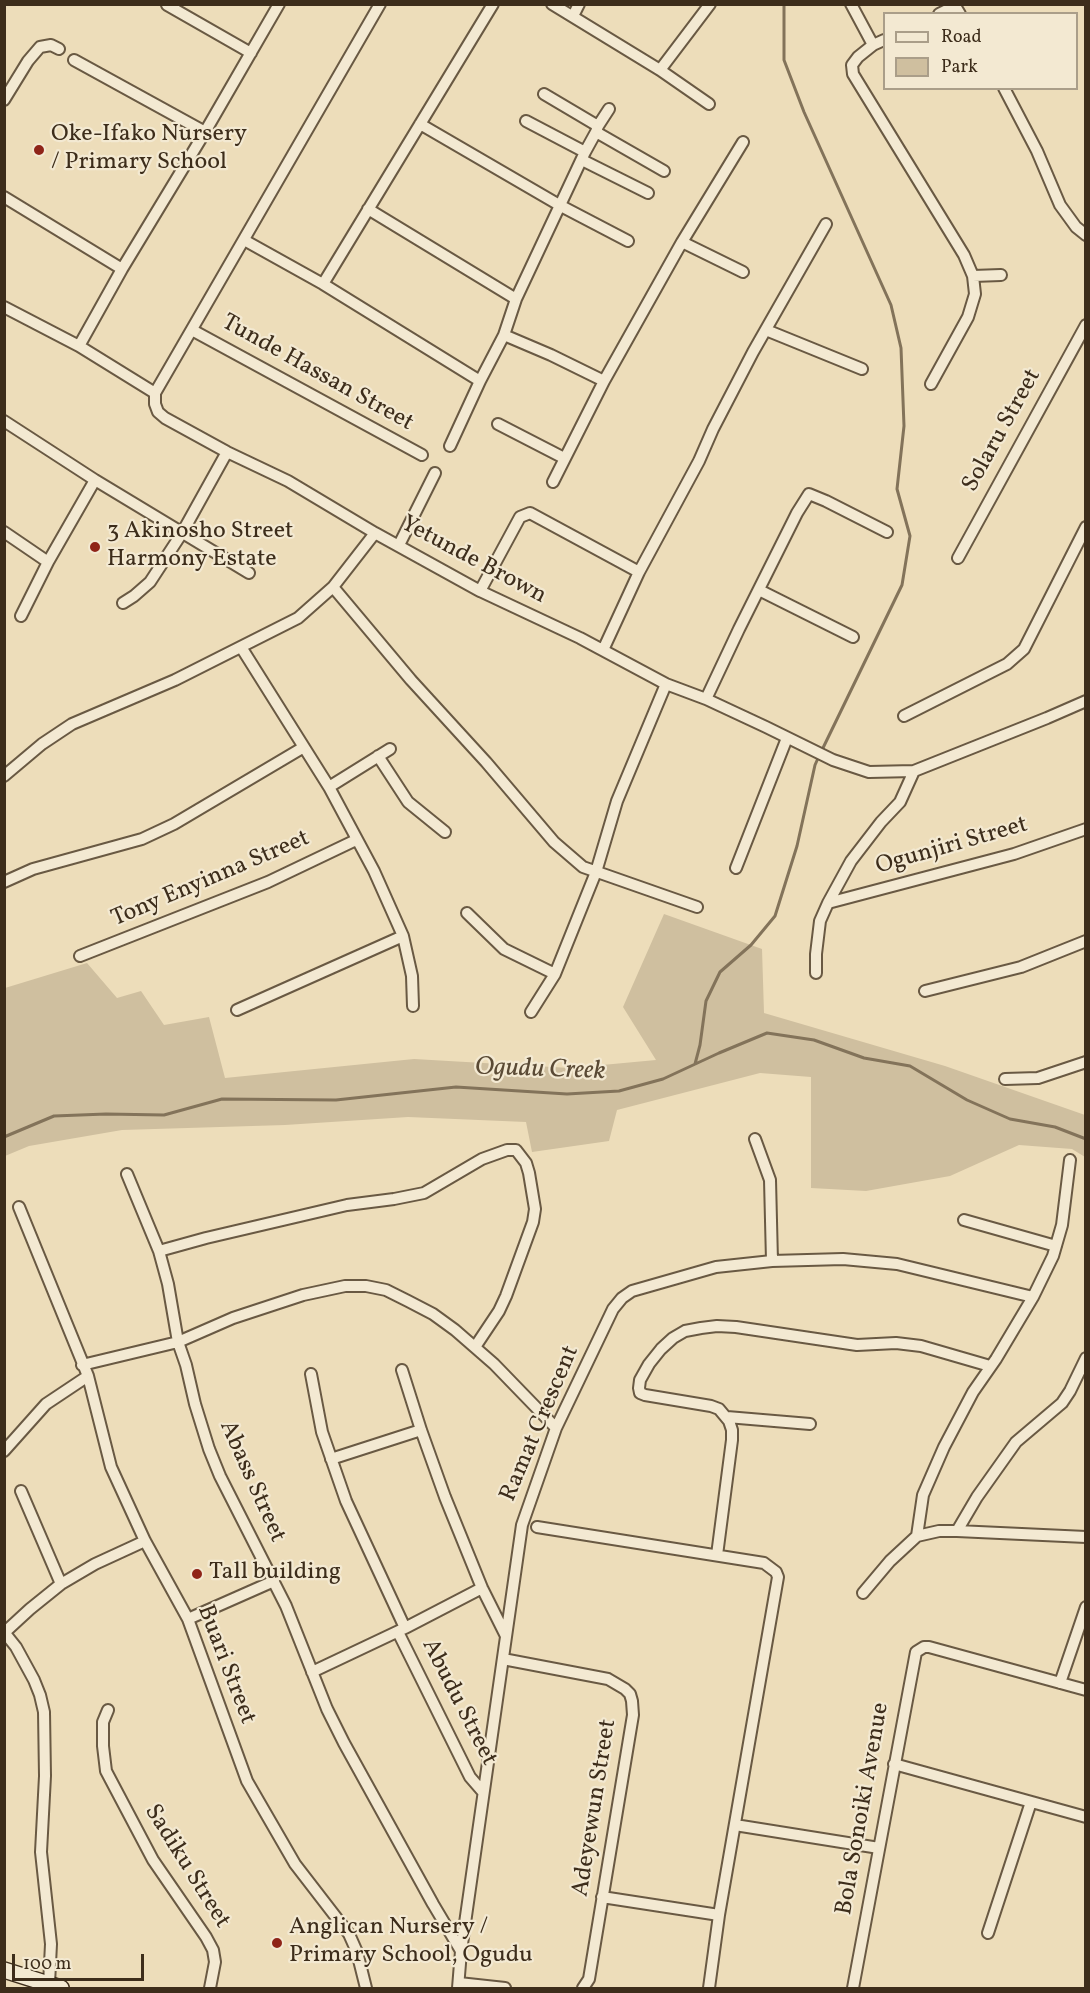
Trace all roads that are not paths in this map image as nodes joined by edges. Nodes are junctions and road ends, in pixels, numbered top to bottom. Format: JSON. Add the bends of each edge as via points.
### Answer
{"nodes":[{"id":1,"x":279,"y":4,"type":"edge"},
{"id":2,"x":380,"y":4,"type":"edge"},
{"id":3,"x":493,"y":4,"type":"edge"},
{"id":4,"x":552,"y":4,"type":"edge"},
{"id":5,"x":579,"y":4,"type":"edge"},
{"id":6,"x":710,"y":4,"type":"edge"},
{"id":7,"x":851,"y":4,"type":"edge"},
{"id":8,"x":167,"y":5,"type":"edge"},
{"id":9,"x":573,"y":16,"type":"junction"},
{"id":10,"x":883,"y":41,"type":"edge"},
{"id":11,"x":873,"y":45,"type":"junction"},
{"id":12,"x":59,"y":49,"type":"dead end"},
{"id":13,"x":251,"y":53,"type":"junction"},
{"id":14,"x":74,"y":60,"type":"dead end"},
{"id":15,"x":660,"y":70,"type":"junction"},
{"id":16,"x":1005,"y":90,"type":"edge"},
{"id":17,"x":544,"y":94,"type":"dead end"},
{"id":18,"x":4,"y":100,"type":"edge"},
{"id":19,"x":709,"y":104,"type":"dead end"},
{"id":20,"x":609,"y":109,"type":"dead end"},
{"id":21,"x":526,"y":121,"type":"dead end"},
{"id":22,"x":420,"y":124,"type":"junction"},
{"id":23,"x":597,"y":129,"type":"junction"},
{"id":24,"x":205,"y":132,"type":"junction"},
{"id":25,"x":743,"y":142,"type":"dead end"},
{"id":26,"x":584,"y":156,"type":"junction"},
{"id":27,"x":664,"y":171,"type":"dead end"},
{"id":28,"x":648,"y":193,"type":"dead end"},
{"id":29,"x":4,"y":196,"type":"edge"},
{"id":30,"x":561,"y":206,"type":"junction"},
{"id":31,"x":368,"y":208,"type":"junction"},
{"id":32,"x":826,"y":224,"type":"dead end"},
{"id":33,"x":1086,"y":235,"type":"edge"},
{"id":34,"x":244,"y":240,"type":"junction"},
{"id":35,"x":628,"y":241,"type":"dead end"},
{"id":36,"x":682,"y":242,"type":"junction"},
{"id":37,"x":122,"y":269,"type":"junction"},
{"id":38,"x":743,"y":272,"type":"dead end"},
{"id":39,"x":1001,"y":275,"type":"dead end"},
{"id":40,"x":973,"y":276,"type":"junction"},
{"id":41,"x":323,"y":284,"type":"junction"},
{"id":42,"x":516,"y":299,"type":"junction"},
{"id":43,"x":4,"y":306,"type":"edge"},
{"id":44,"x":1086,"y":325,"type":"edge"},
{"id":45,"x":192,"y":330,"type":"junction"},
{"id":46,"x":766,"y":330,"type":"junction"},
{"id":47,"x":504,"y":335,"type":"junction"},
{"id":48,"x":79,"y":346,"type":"junction"},
{"id":49,"x":862,"y":369,"type":"dead end"},
{"id":50,"x":480,"y":381,"type":"junction"},
{"id":51,"x":604,"y":381,"type":"junction"},
{"id":52,"x":931,"y":384,"type":"dead end"},
{"id":53,"x":155,"y":393,"type":"junction"},
{"id":54,"x":4,"y":421,"type":"edge"},
{"id":55,"x":498,"y":424,"type":"dead end"},
{"id":56,"x":450,"y":446,"type":"dead end"},
{"id":57,"x":227,"y":452,"type":"junction"},
{"id":58,"x":422,"y":455,"type":"dead end"},
{"id":59,"x":564,"y":458,"type":"junction"},
{"id":60,"x":435,"y":473,"type":"dead end"},
{"id":61,"x":95,"y":480,"type":"junction"},
{"id":62,"x":553,"y":482,"type":"dead end"},
{"id":63,"x":1086,"y":527,"type":"edge"},
{"id":64,"x":4,"y":532,"type":"edge"},
{"id":65,"x":887,"y":532,"type":"dead end"},
{"id":66,"x":182,"y":533,"type":"junction"},
{"id":67,"x":375,"y":533,"type":"junction"},
{"id":68,"x":399,"y":545,"type":"junction"},
{"id":69,"x":958,"y":558,"type":"dead end"},
{"id":70,"x":48,"y":562,"type":"junction"},
{"id":71,"x":639,"y":572,"type":"junction"},
{"id":72,"x":249,"y":573,"type":"dead end"},
{"id":73,"x":333,"y":586,"type":"junction"},
{"id":74,"x":759,"y":590,"type":"junction"},
{"id":75,"x":480,"y":591,"type":"junction"},
{"id":76,"x":123,"y":603,"type":"dead end"},
{"id":77,"x":21,"y":616,"type":"dead end"},
{"id":78,"x":854,"y":637,"type":"dead end"},
{"id":79,"x":241,"y":647,"type":"junction"},
{"id":80,"x":603,"y":650,"type":"junction"},
{"id":81,"x":666,"y":684,"type":"junction"},
{"id":82,"x":706,"y":699,"type":"junction"},
{"id":83,"x":1086,"y":701,"type":"edge"},
{"id":84,"x":904,"y":716,"type":"dead end"},
{"id":85,"x":790,"y":740,"type":"junction"},
{"id":86,"x":304,"y":747,"type":"junction"},
{"id":87,"x":390,"y":749,"type":"dead end"},
{"id":88,"x":378,"y":756,"type":"junction"},
{"id":89,"x":914,"y":771,"type":"junction"},
{"id":90,"x":4,"y":776,"type":"edge"},
{"id":91,"x":329,"y":787,"type":"junction"},
{"id":92,"x":1086,"y":829,"type":"edge"},
{"id":93,"x":445,"y":832,"type":"dead end"},
{"id":94,"x":356,"y":840,"type":"junction"},
{"id":95,"x":736,"y":868,"type":"dead end"},
{"id":96,"x":596,"y":872,"type":"junction"},
{"id":97,"x":4,"y":882,"type":"edge"},
{"id":98,"x":828,"y":903,"type":"junction"},
{"id":99,"x":697,"y":907,"type":"dead end"},
{"id":100,"x":467,"y":913,"type":"dead end"},
{"id":101,"x":403,"y":936,"type":"junction"},
{"id":102,"x":1086,"y":941,"type":"edge"},
{"id":103,"x":80,"y":956,"type":"dead end"},
{"id":104,"x":816,"y":973,"type":"dead end"},
{"id":105,"x":555,"y":974,"type":"junction"},
{"id":106,"x":926,"y":991,"type":"dead end"},
{"id":107,"x":413,"y":1006,"type":"dead end"},
{"id":108,"x":237,"y":1010,"type":"dead end"},
{"id":109,"x":531,"y":1012,"type":"dead end"},
{"id":110,"x":1086,"y":1062,"type":"edge"},
{"id":111,"x":1005,"y":1079,"type":"dead end"},
{"id":112,"x":755,"y":1138,"type":"dead end"},
{"id":113,"x":1070,"y":1160,"type":"dead end"},
{"id":114,"x":127,"y":1174,"type":"dead end"},
{"id":115,"x":19,"y":1207,"type":"dead end"},
{"id":116,"x":964,"y":1220,"type":"dead end"},
{"id":117,"x":1056,"y":1246,"type":"junction"},
{"id":118,"x":159,"y":1251,"type":"junction"},
{"id":119,"x":772,"y":1261,"type":"junction"},
{"id":120,"x":1033,"y":1297,"type":"junction"},
{"id":121,"x":178,"y":1342,"type":"junction"},
{"id":122,"x":475,"y":1347,"type":"junction"},
{"id":123,"x":1086,"y":1358,"type":"edge"},
{"id":124,"x":82,"y":1365,"type":"junction"},
{"id":125,"x":990,"y":1366,"type":"junction"},
{"id":126,"x":402,"y":1370,"type":"dead end"},
{"id":127,"x":311,"y":1374,"type":"dead end"},
{"id":128,"x":88,"y":1376,"type":"junction"},
{"id":129,"x":727,"y":1417,"type":"junction"},
{"id":130,"x":810,"y":1424,"type":"dead end"},
{"id":131,"x":556,"y":1428,"type":"junction"},
{"id":132,"x":421,"y":1430,"type":"junction"},
{"id":133,"x":4,"y":1451,"type":"edge"},
{"id":134,"x":331,"y":1459,"type":"junction"},
{"id":135,"x":21,"y":1491,"type":"dead end"},
{"id":136,"x":537,"y":1527,"type":"dead end"},
{"id":137,"x":957,"y":1531,"type":"junction"},
{"id":138,"x":917,"y":1536,"type":"junction"},
{"id":139,"x":1086,"y":1537,"type":"edge"},
{"id":140,"x":145,"y":1541,"type":"junction"},
{"id":141,"x":717,"y":1555,"type":"junction"},
{"id":142,"x":274,"y":1581,"type":"junction"},
{"id":143,"x":61,"y":1584,"type":"junction"},
{"id":144,"x":482,"y":1588,"type":"junction"},
{"id":145,"x":863,"y":1593,"type":"dead end"},
{"id":146,"x":1086,"y":1607,"type":"edge"},
{"id":147,"x":188,"y":1619,"type":"junction"},
{"id":148,"x":401,"y":1630,"type":"junction"},
{"id":149,"x":5,"y":1632,"type":"edge"},
{"id":150,"x":506,"y":1636,"type":"junction"},
{"id":151,"x":502,"y":1659,"type":"junction"},
{"id":152,"x":312,"y":1672,"type":"junction"},
{"id":153,"x":1060,"y":1683,"type":"junction"},
{"id":154,"x":1086,"y":1690,"type":"edge"},
{"id":155,"x":108,"y":1710,"type":"dead end"},
{"id":156,"x":894,"y":1764,"type":"junction"},
{"id":157,"x":483,"y":1792,"type":"junction"},
{"id":158,"x":1031,"y":1802,"type":"junction"},
{"id":159,"x":1086,"y":1817,"type":"edge"},
{"id":160,"x":735,"y":1826,"type":"junction"},
{"id":161,"x":879,"y":1848,"type":"junction"},
{"id":162,"x":602,"y":1897,"type":"junction"},
{"id":163,"x":719,"y":1915,"type":"junction"},
{"id":164,"x":988,"y":1933,"type":"dead end"},
{"id":165,"x":461,"y":1951,"type":"junction"},
{"id":166,"x":4,"y":1970,"type":"edge"},
{"id":167,"x":55,"y":1986,"type":"edge"},
{"id":168,"x":458,"y":1986,"type":"edge"},
{"id":169,"x":210,"y":1989,"type":"edge"},
{"id":170,"x":366,"y":1989,"type":"edge"},
{"id":171,"x":505,"y":1989,"type":"edge"},
{"id":172,"x":583,"y":1989,"type":"edge"},
{"id":173,"x":709,"y":1989,"type":"edge"},
{"id":174,"x":853,"y":1989,"type":"edge"}],
"edges":[{"from":1,"to":13,"type":"street"},
{"from":2,"to":34,"type":"street"},
{"from":3,"to":22,"type":"street"},
{"from":4,"to":9,"type":"street"},
{"from":5,"to":9,"type":"street"},
{"from":6,"to":15,"type":"street"},
{"from":7,"to":11,"type":"street"},
{"from":8,"to":13,"type":"street"},
{"from":9,"to":15,"type":"street"},
{"from":10,"to":11,"type":"street"},
{"from":11,"to":40,"type":"street","via":[[852,64],[854,74]]},
{"from":12,"to":18,"type":"street","via":[[51,45],[40,47]]},
{"from":13,"to":24,"type":"street"},
{"from":14,"to":24,"type":"street"},
{"from":15,"to":19,"type":"street"},
{"from":16,"to":33,"type":"street","via":[[1060,205]]},
{"from":17,"to":23,"type":"street"},
{"from":20,"to":23,"type":"street"},
{"from":21,"to":26,"type":"street"},
{"from":22,"to":30,"type":"street"},
{"from":22,"to":31,"type":"street"},
{"from":23,"to":26,"type":"street"},
{"from":23,"to":27,"type":"street"},
{"from":24,"to":37,"type":"street"},
{"from":25,"to":36,"type":"street"},
{"from":26,"to":28,"type":"street"},
{"from":26,"to":30,"type":"street"},
{"from":29,"to":37,"type":"street"},
{"from":30,"to":35,"type":"street"},
{"from":30,"to":42,"type":"street"},
{"from":31,"to":41,"type":"street"},
{"from":31,"to":42,"type":"street"},
{"from":32,"to":46,"type":"street"},
{"from":34,"to":41,"type":"street"},
{"from":34,"to":45,"type":"street"},
{"from":36,"to":38,"type":"street"},
{"from":36,"to":51,"type":"street"},
{"from":37,"to":48,"type":"street"},
{"from":39,"to":40,"type":"street"},
{"from":40,"to":52,"type":"street","via":[[975,294],[968,317]]},
{"from":41,"to":50,"type":"street"},
{"from":42,"to":47,"type":"street"},
{"from":43,"to":48,"type":"street"},
{"from":44,"to":69,"type":"street","name":"Solaru Street"},
{"from":45,"to":53,"type":"street"},
{"from":45,"to":58,"type":"street","name":"Tunde Hassan Street"},
{"from":46,"to":49,"type":"street"},
{"from":46,"to":71,"type":"street"},
{"from":47,"to":50,"type":"street"},
{"from":47,"to":51,"type":"street"},
{"from":48,"to":53,"type":"street"},
{"from":50,"to":56,"type":"street"},
{"from":51,"to":59,"type":"street"},
{"from":53,"to":57,"type":"street","name":"Yetunde Brown","via":[[158,412],[165,418]]},
{"from":54,"to":61,"type":"street"},
{"from":55,"to":59,"type":"street"},
{"from":57,"to":66,"type":"street"},
{"from":57,"to":67,"type":"street","name":"Yetunde Brown","via":[[288,481]]},
{"from":59,"to":62,"type":"street"},
{"from":60,"to":68,"type":"street"},
{"from":61,"to":66,"type":"street"},
{"from":61,"to":70,"type":"street"},
{"from":63,"to":84,"type":"street","via":[[1024,649],[1007,664]]},
{"from":64,"to":70,"type":"street"},
{"from":65,"to":74,"type":"street","via":[[808,494]]},
{"from":66,"to":72,"type":"street"},
{"from":66,"to":76,"type":"street","via":[[150,582]]},
{"from":67,"to":68,"type":"street","name":"Yetunde Brown"},
{"from":67,"to":73,"type":"street"},
{"from":68,"to":75,"type":"street","name":"Yetunde Brown"},
{"from":70,"to":77,"type":"street"},
{"from":71,"to":75,"type":"street","via":[[530,513],[520,517]]},
{"from":71,"to":80,"type":"street"},
{"from":73,"to":79,"type":"street","via":[[298,618]]},
{"from":73,"to":96,"type":"street","via":[[554,842]]},
{"from":74,"to":78,"type":"street"},
{"from":74,"to":82,"type":"street"},
{"from":75,"to":80,"type":"street","name":"Yetunde Brown"},
{"from":79,"to":86,"type":"street"},
{"from":79,"to":90,"type":"street","via":[[72,724]]},
{"from":80,"to":81,"type":"street","name":"Yetunde Brown"},
{"from":81,"to":82,"type":"street","name":"Yetunde Brown"},
{"from":81,"to":96,"type":"street","via":[[617,801]]},
{"from":82,"to":85,"type":"street","name":"Yetunde Brown"},
{"from":83,"to":89,"type":"street"},
{"from":85,"to":89,"type":"street","name":"Yetunde Brown","via":[[870,772]]},
{"from":85,"to":95,"type":"street"},
{"from":86,"to":91,"type":"street"},
{"from":86,"to":97,"type":"street","via":[[142,839],[33,869]]},
{"from":87,"to":88,"type":"street"},
{"from":88,"to":91,"type":"street"},
{"from":88,"to":93,"type":"street","via":[[408,802]]},
{"from":89,"to":98,"type":"street","via":[[900,802],[851,861]]},
{"from":91,"to":94,"type":"street"},
{"from":92,"to":98,"type":"street","name":"Ogunjiri Street","via":[[1014,854]]},
{"from":94,"to":101,"type":"street"},
{"from":94,"to":103,"type":"street","name":"Tony Enyinna Street","via":[[268,882]]},
{"from":96,"to":99,"type":"street"},
{"from":96,"to":105,"type":"street"},
{"from":98,"to":104,"type":"street","via":[[820,921]]},
{"from":100,"to":105,"type":"street","via":[[504,949]]},
{"from":101,"to":107,"type":"street","via":[[412,976]]},
{"from":101,"to":108,"type":"street"},
{"from":102,"to":106,"type":"street","via":[[1020,967]]},
{"from":105,"to":109,"type":"street"},
{"from":110,"to":111,"type":"street","via":[[1038,1078]]},
{"from":112,"to":119,"type":"street","via":[[770,1180]]},
{"from":113,"to":117,"type":"street"},
{"from":114,"to":118,"type":"street","name":"Abass Street"},
{"from":115,"to":124,"type":"street","name":"Buari Street"},
{"from":116,"to":117,"type":"street"},
{"from":117,"to":120,"type":"street"},
{"from":118,"to":121,"type":"street","name":"Abass Street"},
{"from":118,"to":122,"type":"street","via":[[347,1205],[424,1193],[482,1159],[516,1150],[529,1173],[535,1209],[533,1222],[503,1303]]},
{"from":119,"to":120,"type":"street","name":"Ramat Crescent","via":[[843,1259],[897,1264]]},
{"from":119,"to":131,"type":"street","name":"Ramat Crescent","via":[[716,1267],[643,1287],[622,1298],[613,1309]]},
{"from":120,"to":125,"type":"street"},
{"from":121,"to":122,"type":"street","via":[[272,1304],[345,1286],[366,1286],[386,1290],[433,1314]]},
{"from":121,"to":124,"type":"street"},
{"from":121,"to":142,"type":"street","name":"Abass Street","via":[[209,1449]]},
{"from":122,"to":131,"type":"street"},
{"from":123,"to":137,"type":"street","via":[[1062,1402],[1016,1442]]},
{"from":124,"to":128,"type":"street","name":"Buari Street"},
{"from":125,"to":129,"type":"street","via":[[921,1346],[896,1343],[857,1345],[717,1326],[685,1331],[661,1348],[649,1364],[640,1380],[640,1393],[711,1406]]},
{"from":125,"to":138,"type":"street","via":[[957,1422],[923,1495]]},
{"from":126,"to":132,"type":"street"},
{"from":127,"to":134,"type":"street","name":"Abudu Street"},
{"from":128,"to":133,"type":"street","via":[[46,1404]]},
{"from":128,"to":140,"type":"street","name":"Buari Street","via":[[111,1467]]},
{"from":129,"to":130,"type":"street"},
{"from":129,"to":141,"type":"street","via":[[732,1440]]},
{"from":131,"to":150,"type":"street","name":"Ramat Crescent","via":[[522,1526]]},
{"from":132,"to":134,"type":"street"},
{"from":132,"to":144,"type":"street"},
{"from":134,"to":148,"type":"street","name":"Abudu Street"},
{"from":135,"to":143,"type":"street"},
{"from":136,"to":141,"type":"street"},
{"from":137,"to":138,"type":"street"},
{"from":137,"to":139,"type":"street"},
{"from":138,"to":145,"type":"street"},
{"from":140,"to":143,"type":"street"},
{"from":140,"to":147,"type":"street","name":"Buari Street"},
{"from":141,"to":160,"type":"street","via":[[765,1563],[778,1577]]},
{"from":142,"to":147,"type":"street"},
{"from":142,"to":152,"type":"street","name":"Abass Street"},
{"from":143,"to":149,"type":"street"},
{"from":144,"to":148,"type":"street"},
{"from":144,"to":150,"type":"street"},
{"from":146,"to":153,"type":"street"},
{"from":147,"to":170,"type":"street","name":"Buari Street","via":[[247,1781],[295,1864],[349,1934]]},
{"from":148,"to":152,"type":"street"},
{"from":148,"to":157,"type":"street","name":"Abudu Street","via":[[470,1777]]},
{"from":149,"to":167,"type":"street","via":[[34,1680],[44,1713],[41,1852]]},
{"from":150,"to":151,"type":"street","name":"Ramat Crescent"},
{"from":151,"to":157,"type":"street","name":"Ramat Crescent"},
{"from":151,"to":162,"type":"street","name":"Adeyewun Street","via":[[608,1679],[630,1694],[633,1715]]},
{"from":152,"to":165,"type":"street","name":"Abass Street","via":[[344,1743]]},
{"from":153,"to":154,"type":"street"},
{"from":153,"to":156,"type":"street","name":"Bola Sonoiki Avenue","via":[[929,1647],[920,1649],[914,1658]]},
{"from":155,"to":169,"type":"street","name":"Sadiku Street","via":[[103,1722],[106,1771],[153,1860],[213,1950]]},
{"from":156,"to":158,"type":"street"},
{"from":156,"to":161,"type":"street","name":"Bola Sonoiki Avenue"},
{"from":157,"to":165,"type":"street","name":"Ramat Crescent"},
{"from":158,"to":159,"type":"street"},
{"from":158,"to":164,"type":"street"},
{"from":160,"to":161,"type":"street"},
{"from":160,"to":163,"type":"street"},
{"from":161,"to":174,"type":"street","name":"Bola Sonoiki Avenue"},
{"from":162,"to":163,"type":"street"},
{"from":162,"to":172,"type":"street","name":"Adeyewun Street","via":[[589,1979]]},
{"from":163,"to":173,"type":"street"},
{"from":165,"to":168,"type":"street","name":"Ramat Crescent"},
{"from":166,"to":167,"type":"street"},
{"from":168,"to":171,"type":"street"}]}
